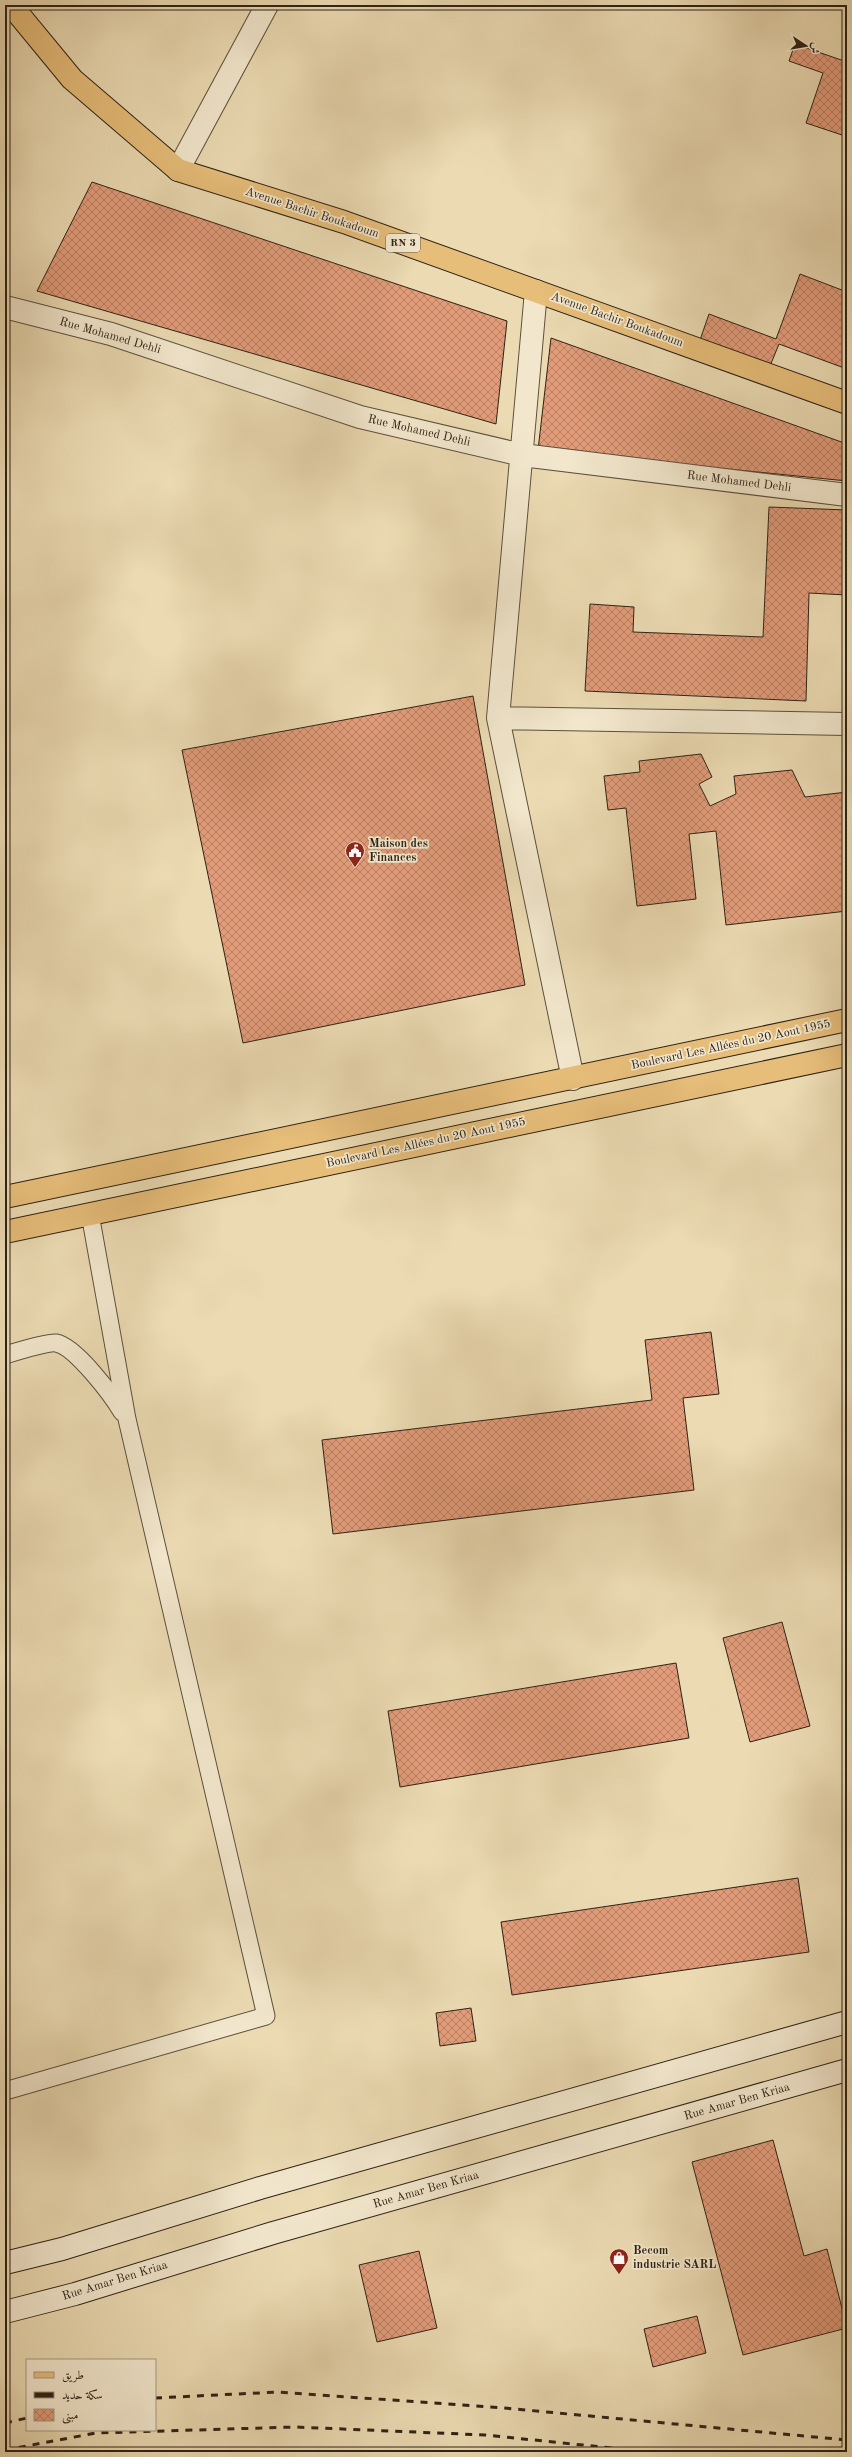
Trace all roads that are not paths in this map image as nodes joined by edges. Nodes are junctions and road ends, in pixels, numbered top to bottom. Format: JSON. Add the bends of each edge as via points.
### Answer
{"nodes":[{"id":1,"x":11,"y":5,"type":"edge"},
{"id":2,"x":266,"y":5,"type":"edge"},
{"id":3,"x":178,"y":170,"type":"junction"},
{"id":4,"x":536,"y":291,"type":"junction"},
{"id":5,"x":5,"y":307,"type":"edge"},
{"id":6,"x":847,"y":403,"type":"edge"},
{"id":7,"x":522,"y":455,"type":"junction"},
{"id":8,"x":847,"y":495,"type":"edge"},
{"id":9,"x":498,"y":718,"type":"junction"},
{"id":10,"x":847,"y":724,"type":"edge"},
{"id":11,"x":847,"y":1020,"type":"edge"},
{"id":12,"x":847,"y":1055,"type":"edge"},
{"id":13,"x":573,"y":1078,"type":"junction"},
{"id":14,"x":5,"y":1197,"type":"edge"},
{"id":15,"x":90,"y":1214,"type":"junction"},
{"id":16,"x":5,"y":1232,"type":"edge"},
{"id":17,"x":5,"y":1355,"type":"edge"},
{"id":18,"x":127,"y":1418,"type":"junction"},
{"id":19,"x":847,"y":2022,"type":"edge"},
{"id":20,"x":847,"y":2070,"type":"edge"},
{"id":21,"x":5,"y":2091,"type":"edge"},
{"id":22,"x":5,"y":2263,"type":"edge"},
{"id":23,"x":5,"y":2312,"type":"edge"}],
"edges":[{"from":1,"to":3,"type":"main road","name":"Avenue Bachir Boukadoum","number":"RN 3","via":[[72,79]]},
{"from":2,"to":3,"type":"street"},
{"from":3,"to":4,"type":"main road","name":"Avenue Bachir Boukadoum","number":"RN 3","via":[[344,222]]},
{"from":4,"to":6,"type":"main road","name":"Avenue Bachir Boukadoum","number":"RN 3"},
{"from":4,"to":7,"type":"street"},
{"from":5,"to":7,"type":"street","name":"Rue Mohamed Dehli","via":[[111,334],[360,417]]},
{"from":7,"to":8,"type":"street","name":"Rue Mohamed Dehli"},
{"from":7,"to":9,"type":"street"},
{"from":9,"to":10,"type":"street"},
{"from":9,"to":13,"type":"street"},
{"from":11,"to":13,"type":"main road","name":"Boulevard Les Allées du 20 Aout 1955"},
{"from":12,"to":15,"type":"main road","name":"Boulevard Les Allées du 20 Aout 1955"},
{"from":13,"to":14,"type":"main road","name":"Boulevard Les Allées du 20 Aout 1955"},
{"from":15,"to":16,"type":"main road","name":"Boulevard Les Allées du 20 Aout 1955"},
{"from":15,"to":18,"type":"lane"},
{"from":17,"to":18,"type":"lane","via":[[56,1343],[69,1349],[104,1386]]},
{"from":18,"to":21,"type":"lane","via":[[266,2016]]},
{"from":19,"to":22,"type":"street","via":[[260,2188],[62,2249]]},
{"from":20,"to":23,"type":"street","name":"Rue Amar Ben Kriaa","via":[[273,2233],[75,2294]]}]}
